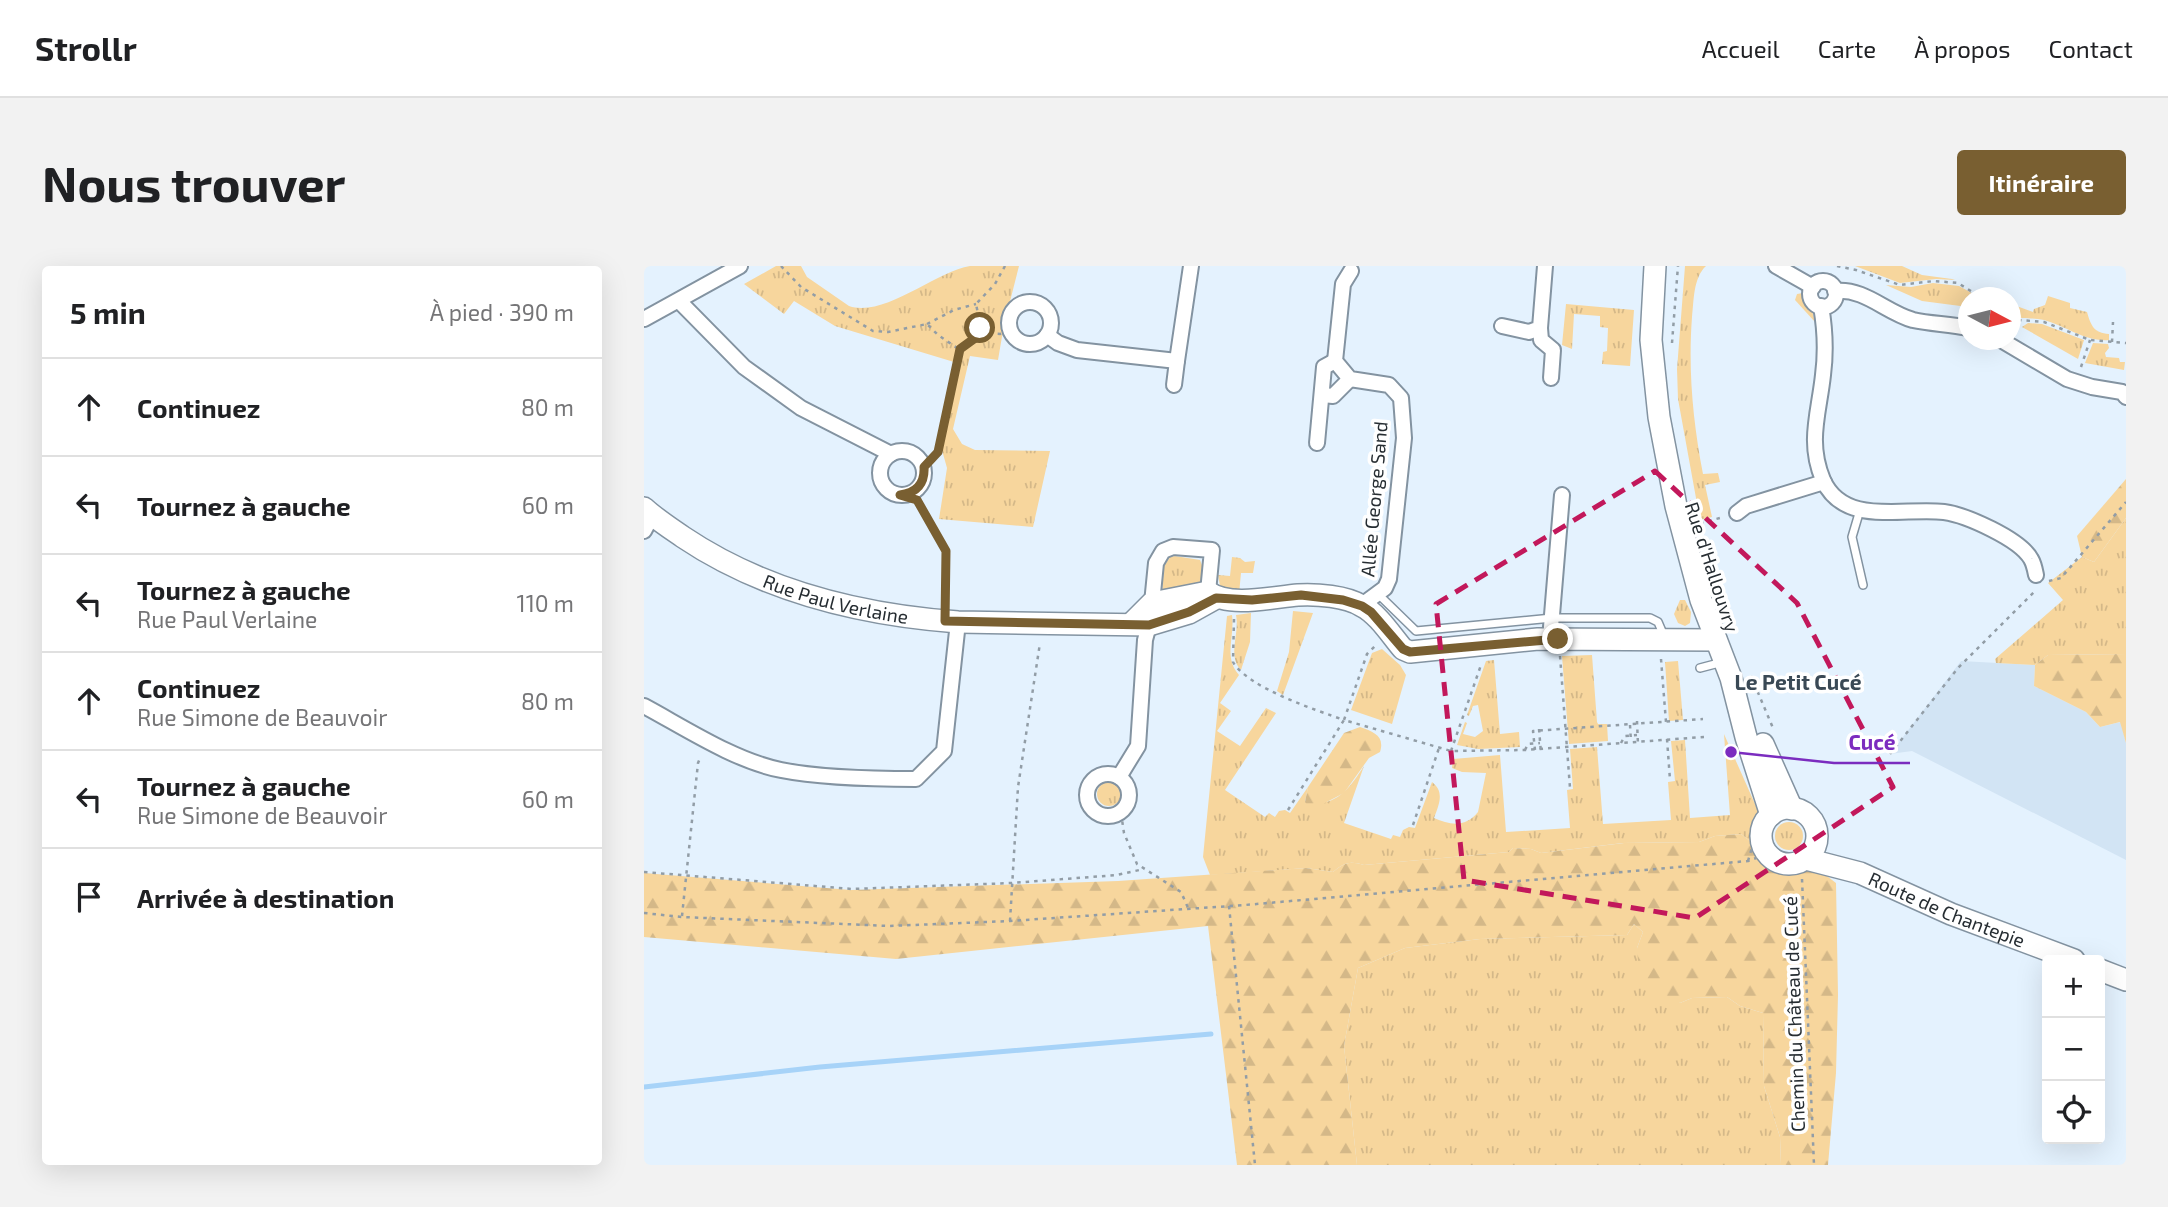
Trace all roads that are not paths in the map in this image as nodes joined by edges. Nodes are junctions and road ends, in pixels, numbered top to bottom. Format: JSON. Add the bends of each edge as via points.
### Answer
{"nodes":[{"id":1,"x":740,"y":266,"type":"edge"},
{"id":2,"x":1191,"y":266,"type":"edge"},
{"id":3,"x":1545,"y":266,"type":"edge"},
{"id":4,"x":1656,"y":266,"type":"edge"},
{"id":5,"x":1667,"y":266,"type":"edge"},
{"id":6,"x":1776,"y":266,"type":"edge"},
{"id":7,"x":1351,"y":271,"type":"dead end"},
{"id":8,"x":1813,"y":287,"type":"junction"},
{"id":9,"x":1835,"y":291,"type":"junction"},
{"id":10,"x":679,"y":301,"type":"junction"},
{"id":11,"x":1821,"y":306,"type":"junction"},
{"id":12,"x":644,"y":319,"type":"edge"},
{"id":13,"x":1502,"y":326,"type":"dead end"},
{"id":14,"x":1958,"y":326,"type":"edge"},
{"id":15,"x":1539,"y":328,"type":"junction"},
{"id":16,"x":1047,"y":335,"type":"junction"},
{"id":17,"x":2019,"y":350,"type":"edge"},
{"id":18,"x":1177,"y":361,"type":"junction"},
{"id":19,"x":1335,"y":361,"type":"junction"},
{"id":20,"x":1655,"y":372,"type":"junction"},
{"id":21,"x":1551,"y":378,"type":"dead end"},
{"id":22,"x":1350,"y":379,"type":"junction"},
{"id":23,"x":1174,"y":385,"type":"dead end"},
{"id":24,"x":2125,"y":393,"type":"edge"},
{"id":25,"x":1322,"y":395,"type":"junction"},
{"id":26,"x":1317,"y":443,"type":"dead end"},
{"id":27,"x":891,"y":454,"type":"junction"},
{"id":28,"x":1824,"y":482,"type":"junction"},
{"id":29,"x":1562,"y":495,"type":"dead end"},
{"id":30,"x":1860,"y":510,"type":"junction"},
{"id":31,"x":1737,"y":513,"type":"road end"},
{"id":32,"x":647,"y":519,"type":"edge"},
{"id":33,"x":2036,"y":575,"type":"dead end"},
{"id":34,"x":1863,"y":585,"type":"dead end"},
{"id":35,"x":1218,"y":597,"type":"junction"},
{"id":36,"x":1370,"y":600,"type":"junction"},
{"id":37,"x":1153,"y":603,"type":"junction"},
{"id":38,"x":951,"y":622,"type":"junction"},
{"id":39,"x":1140,"y":625,"type":"junction"},
{"id":40,"x":1554,"y":632,"type":"junction"},
{"id":41,"x":1719,"y":648,"type":"junction"},
{"id":42,"x":1700,"y":668,"type":"dead end"},
{"id":43,"x":644,"y":706,"type":"edge"},
{"id":44,"x":1119,"y":777,"type":"junction"},
{"id":45,"x":1781,"y":812,"type":"junction"},
{"id":46,"x":1807,"y":854,"type":"junction"},
{"id":47,"x":2061,"y":955,"type":"edge"},
{"id":48,"x":2105,"y":972,"type":"edge"},
{"id":49,"x":2126,"y":980,"type":"edge"}],
"edges":[{"from":1,"to":10,"type":"street"},
{"from":2,"to":18,"type":"street"},
{"from":3,"to":15,"type":"street"},
{"from":4,"to":20,"type":"street","name":"Rue d'Hallouvry","via":[[1651,340]]},
{"from":5,"to":20,"type":"street","name":"Rue d'Hallouvry"},
{"from":6,"to":8,"type":"street"},
{"from":7,"to":19,"type":"street","via":[[1343,284]]},
{"from":8,"to":9,"type":"street","via":[[1825,281]]},
{"from":8,"to":11,"type":"street","via":[[1812,299]]},
{"from":9,"to":11,"type":"street","via":[[1832,303]]},
{"from":9,"to":14,"type":"street","via":[[1863,295],[1900,316]]},
{"from":10,"to":12,"type":"street"},
{"from":10,"to":27,"type":"street","via":[[744,366],[791,401]]},
{"from":11,"to":28,"type":"street","via":[[1825,341],[1815,455]]},
{"from":13,"to":15,"type":"street","via":[[1529,332]]},
{"from":15,"to":21,"type":"street","via":[[1541,340],[1553,350]]},
{"from":16,"to":16,"type":"street","via":[[1051,323],[1043,307],[1030,302],[1013,311],[1010,331],[1016,340],[1030,344]]},
{"from":16,"to":18,"type":"street","via":[[1077,350]]},
{"from":17,"to":24,"type":"street","via":[[2076,382]]},
{"from":18,"to":23,"type":"street"},
{"from":19,"to":22,"type":"street"},
{"from":19,"to":25,"type":"street","via":[[1324,367]]},
{"from":20,"to":41,"type":"street","name":"Rue d'Hallouvry","via":[[1676,506]]},
{"from":22,"to":25,"type":"street","via":[[1333,396]]},
{"from":22,"to":36,"type":"street","name":"Allée George Sand","via":[[1389,385],[1401,398],[1404,438],[1389,579]]},
{"from":25,"to":26,"type":"street"},
{"from":27,"to":27,"type":"street","via":[[882,464],[881,479],[900,495],[914,491],[923,480],[924,467],[907,451]]},
{"from":28,"to":30,"type":"street","via":[[1843,503]]},
{"from":28,"to":31,"type":"street","via":[[1746,506]]},
{"from":29,"to":40,"type":"street"},
{"from":30,"to":33,"type":"street","via":[[1945,512],[1986,526],[2031,558]]},
{"from":30,"to":34,"type":"lane","via":[[1852,537]]},
{"from":32,"to":38,"type":"street","name":"Rue Paul Verlaine","via":[[713,557],[780,587],[856,609]]},
{"from":35,"to":36,"type":"street","via":[[1252,600],[1301,595]]},
{"from":35,"to":37,"type":"street"},
{"from":35,"to":37,"type":"street","via":[[1212,550],[1173,547],[1163,551],[1156,563]]},
{"from":35,"to":39,"type":"street","name":"Rue Paul Verlaine","via":[[1189,612]]},
{"from":36,"to":40,"type":"lane","via":[[1416,631]]},
{"from":36,"to":40,"type":"street","via":[[1371,612],[1410,652]]},
{"from":37,"to":39,"type":"street"},
{"from":38,"to":39,"type":"street","name":"Rue Paul Verlaine"},
{"from":38,"to":43,"type":"street","via":[[944,751],[916,779],[780,770],[735,754]]},
{"from":39,"to":44,"type":"street","via":[[1145,640],[1138,746]]},
{"from":40,"to":41,"type":"street"},
{"from":41,"to":42,"type":"lane","via":[[1719,663]]},
{"from":41,"to":45,"type":"street","name":"Rue d'Hallouvry","via":[[1741,677],[1746,737]]},
{"from":44,"to":44,"type":"street","via":[[1130,794],[1128,804],[1121,813],[1108,817],[1096,813],[1088,803],[1087,789],[1094,779],[1107,774]]},
{"from":45,"to":46,"type":"street","via":[[1798,810],[1816,826]]},
{"from":45,"to":46,"type":"street","via":[[1763,827],[1763,848],[1778,862],[1793,864]]},
{"from":46,"to":47,"type":"street","name":"Route de Chantepie"},
{"from":48,"to":49,"type":"street"}]}
